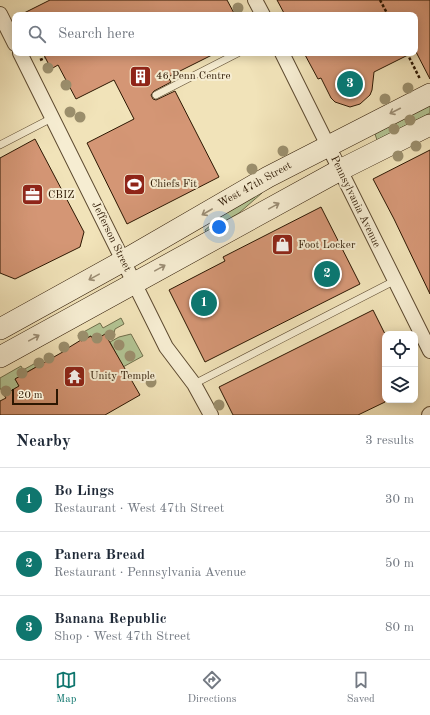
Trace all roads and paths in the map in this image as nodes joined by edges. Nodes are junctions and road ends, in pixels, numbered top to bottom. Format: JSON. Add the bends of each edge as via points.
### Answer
{"nodes":[{"id":1,"x":255,"y":0,"type":"edge"},
{"id":2,"x":380,"y":0,"type":"edge"},
{"id":3,"x":261,"y":12,"type":"edge"},
{"id":4,"x":386,"y":12,"type":"edge"},
{"id":5,"x":0,"y":14,"type":"edge"},
{"id":6,"x":12,"y":38,"type":"edge"},
{"id":7,"x":21,"y":56,"type":"edge"},
{"id":8,"x":232,"y":56,"type":"edge"},
{"id":9,"x":283,"y":56,"type":"edge"},
{"id":10,"x":409,"y":56,"type":"edge"},
{"id":11,"x":45,"y":58,"type":"dead end"},
{"id":12,"x":40,"y":60,"type":"dead end"},
{"id":13,"x":425,"y":86,"type":"edge"},
{"id":14,"x":156,"y":95,"type":"dead end"},
{"id":15,"x":52,"y":118,"type":"junction"},
{"id":16,"x":430,"y":125,"type":"edge"},
{"id":17,"x":0,"y":145,"type":"edge"},
{"id":18,"x":328,"y":146,"type":"junction"},
{"id":19,"x":340,"y":170,"type":"junction"},
{"id":20,"x":123,"y":261,"type":"junction"},
{"id":21,"x":394,"y":281,"type":"junction"},
{"id":22,"x":134,"y":283,"type":"junction"},
{"id":23,"x":0,"y":329,"type":"edge"},
{"id":24,"x":430,"y":350,"type":"edge"},
{"id":25,"x":0,"y":357,"type":"edge"},
{"id":26,"x":194,"y":384,"type":"junction"},
{"id":27,"x":211,"y":415,"type":"edge"}],
"edges":[{"from":1,"to":3,"type":"street"},
{"from":2,"to":4,"type":"path"},
{"from":5,"to":6,"type":"street"},
{"from":7,"to":15,"type":"street","name":"Jefferson Street"},
{"from":8,"to":14,"type":"lane"},
{"from":9,"to":18,"type":"street","name":"Pennsylvania Avenue"},
{"from":10,"to":13,"type":"path"},
{"from":11,"to":12,"type":"path"},
{"from":13,"to":18,"type":"main road","name":"West 47th Street","one_way":true},
{"from":15,"to":17,"type":"lane"},
{"from":15,"to":20,"type":"street","name":"Jefferson Street"},
{"from":16,"to":19,"type":"main road"},
{"from":18,"to":19,"type":"street","name":"Pennsylvania Avenue"},
{"from":18,"to":20,"type":"main road","name":"West 47th Street","one_way":true,"via":[[268,177]]},
{"from":19,"to":21,"type":"street","name":"Pennsylvania Avenue"},
{"from":22,"to":19,"type":"main road","one_way":true},
{"from":20,"to":22,"type":"street","name":"Jefferson Street"},
{"from":20,"to":23,"type":"main road","name":"West 47th Street","one_way":true},
{"from":21,"to":24,"type":"street","name":"Pennsylvania Avenue"},
{"from":21,"to":26,"type":"lane"},
{"from":25,"to":22,"type":"main road","one_way":true},
{"from":22,"to":26,"type":"street","name":"Jefferson Street","via":[[166,347]]},
{"from":26,"to":27,"type":"street","name":"Jefferson Street"}]}
